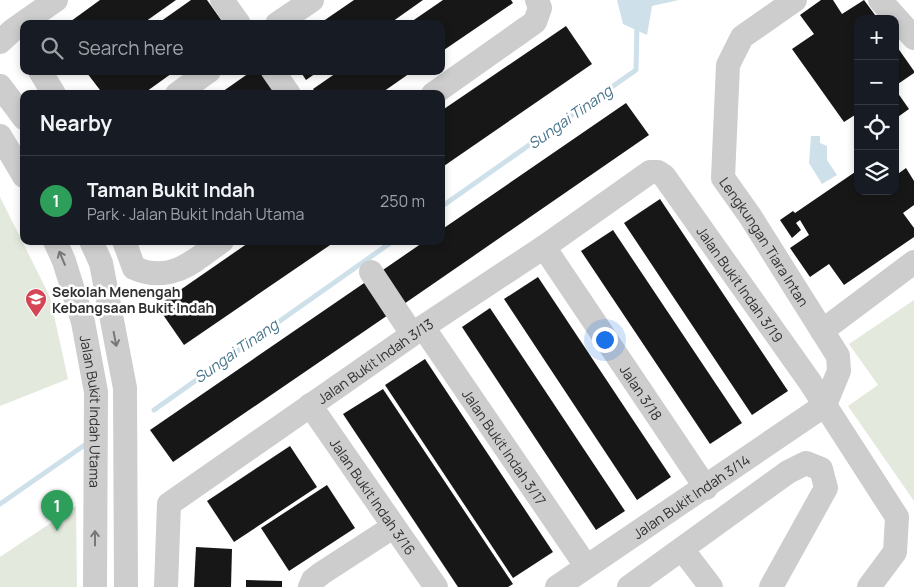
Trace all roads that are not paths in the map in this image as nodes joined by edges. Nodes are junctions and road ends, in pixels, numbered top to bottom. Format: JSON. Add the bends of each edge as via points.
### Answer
{"nodes":[{"id":1,"x":56,"y":0,"type":"edge"},
{"id":2,"x":222,"y":0,"type":"edge"},
{"id":3,"x":312,"y":0,"type":"edge"},
{"id":4,"x":795,"y":0,"type":"edge"},
{"id":5,"x":880,"y":0,"type":"edge"},
{"id":6,"x":536,"y":11,"type":"edge"},
{"id":7,"x":31,"y":20,"type":"edge"},
{"id":8,"x":236,"y":20,"type":"edge"},
{"id":9,"x":284,"y":20,"type":"edge"},
{"id":10,"x":20,"y":28,"type":"edge"},
{"id":11,"x":9,"y":37,"type":"edge"},
{"id":12,"x":914,"y":38,"type":"edge"},
{"id":13,"x":42,"y":75,"type":"edge"},
{"id":14,"x":203,"y":75,"type":"edge"},
{"id":15,"x":276,"y":75,"type":"edge"},
{"id":16,"x":0,"y":86,"type":"edge"},
{"id":17,"x":52,"y":90,"type":"edge"},
{"id":18,"x":183,"y":90,"type":"edge"},
{"id":19,"x":286,"y":90,"type":"edge"},
{"id":20,"x":438,"y":90,"type":"edge"},
{"id":21,"x":20,"y":113,"type":"edge"},
{"id":22,"x":0,"y":136,"type":"edge"},
{"id":23,"x":20,"y":169,"type":"edge"},
{"id":24,"x":650,"y":172,"type":"joint"},
{"id":25,"x":57,"y":245,"type":"edge"},
{"id":26,"x":93,"y":245,"type":"edge"},
{"id":27,"x":125,"y":245,"type":"edge"},
{"id":28,"x":216,"y":245,"type":"edge"},
{"id":29,"x":544,"y":248,"type":"junction"},
{"id":30,"x":914,"y":262,"type":"edge"},
{"id":31,"x":371,"y":272,"type":"dead end"},
{"id":32,"x":417,"y":331,"type":"junction"},
{"id":33,"x":822,"y":331,"type":"junction"},
{"id":34,"x":310,"y":405,"type":"junction"},
{"id":35,"x":825,"y":405,"type":"junction"},
{"id":36,"x":706,"y":488,"type":"junction"},
{"id":37,"x":393,"y":527,"type":"junction"},
{"id":38,"x":682,"y":549,"type":"junction"},
{"id":39,"x":586,"y":566,"type":"junction"},
{"id":40,"x":653,"y":580,"type":"edge"},
{"id":41,"x":95,"y":587,"type":"edge"},
{"id":42,"x":126,"y":587,"type":"edge"},
{"id":43,"x":166,"y":587,"type":"edge"},
{"id":44,"x":310,"y":587,"type":"edge"},
{"id":45,"x":436,"y":587,"type":"edge"},
{"id":46,"x":557,"y":587,"type":"edge"},
{"id":47,"x":629,"y":587,"type":"edge"},
{"id":48,"x":711,"y":587,"type":"edge"},
{"id":49,"x":771,"y":587,"type":"edge"},
{"id":50,"x":869,"y":587,"type":"edge"}],
"edges":[{"from":1,"to":7,"type":"street"},
{"from":2,"to":8,"type":"street"},
{"from":3,"to":9,"type":"street"},
{"from":4,"to":33,"type":"street","name":"Lengkungan Tiara Intan","via":[[742,37],[728,65],[723,178]]},
{"from":5,"to":12,"type":"street"},
{"from":6,"to":20,"type":"street"},
{"from":10,"to":11,"type":"street"},
{"from":13,"to":17,"type":"street"},
{"from":14,"to":18,"type":"street"},
{"from":15,"to":19,"type":"street"},
{"from":16,"to":21,"type":"street"},
{"from":22,"to":23,"type":"street"},
{"from":24,"to":29,"type":"street","name":"Jalan Bukit Indah 3/13"},
{"from":24,"to":35,"type":"street","name":"Jalan Bukit Indah 3/19","via":[[664,176]]},
{"from":41,"to":25,"type":"street","name":"Jalan Bukit Indah Utama","one_way":true,"via":[[96,392],[82,322]]},
{"from":26,"to":42,"type":"street","one_way":true,"via":[[100,262],[125,388]]},
{"from":27,"to":28,"type":"street","via":[[134,268],[154,273],[180,270]]},
{"from":29,"to":32,"type":"street","name":"Jalan Bukit Indah 3/13"},
{"from":29,"to":36,"type":"street","name":"Jalan 3/18"},
{"from":30,"to":33,"type":"street"},
{"from":31,"to":32,"type":"street","name":"Jalan Bukit Indah 3/17"},
{"from":32,"to":34,"type":"street","name":"Jalan Bukit Indah 3/13"},
{"from":32,"to":39,"type":"street","name":"Jalan Bukit Indah 3/17"},
{"from":33,"to":35,"type":"street","name":"Lengkungan Tiara Intan","via":[[838,356],[838,371]]},
{"from":34,"to":37,"type":"street","name":"Jalan Bukit Indah 3/16"},
{"from":34,"to":43,"type":"street","name":"Jalan Bukit Indah 3/13","via":[[169,504]]},
{"from":35,"to":36,"type":"street","name":"Jalan Bukit Indah 3/14"},
{"from":35,"to":50,"type":"street","name":"Jalan Bukit Indah 3/19","via":[[896,517],[895,552]]},
{"from":36,"to":39,"type":"street","name":"Jalan Bukit Indah 3/14"},
{"from":37,"to":44,"type":"street","via":[[322,573]]},
{"from":37,"to":45,"type":"street","name":"Jalan Bukit Indah 3/16"},
{"from":38,"to":40,"type":"street"},
{"from":38,"to":48,"type":"street"},
{"from":38,"to":49,"type":"street","via":[[788,472],[806,463],[814,466],[821,469],[826,488]]},
{"from":39,"to":46,"type":"street","name":"Jalan Bukit Indah 3/14"},
{"from":40,"to":47,"type":"street"}]}
